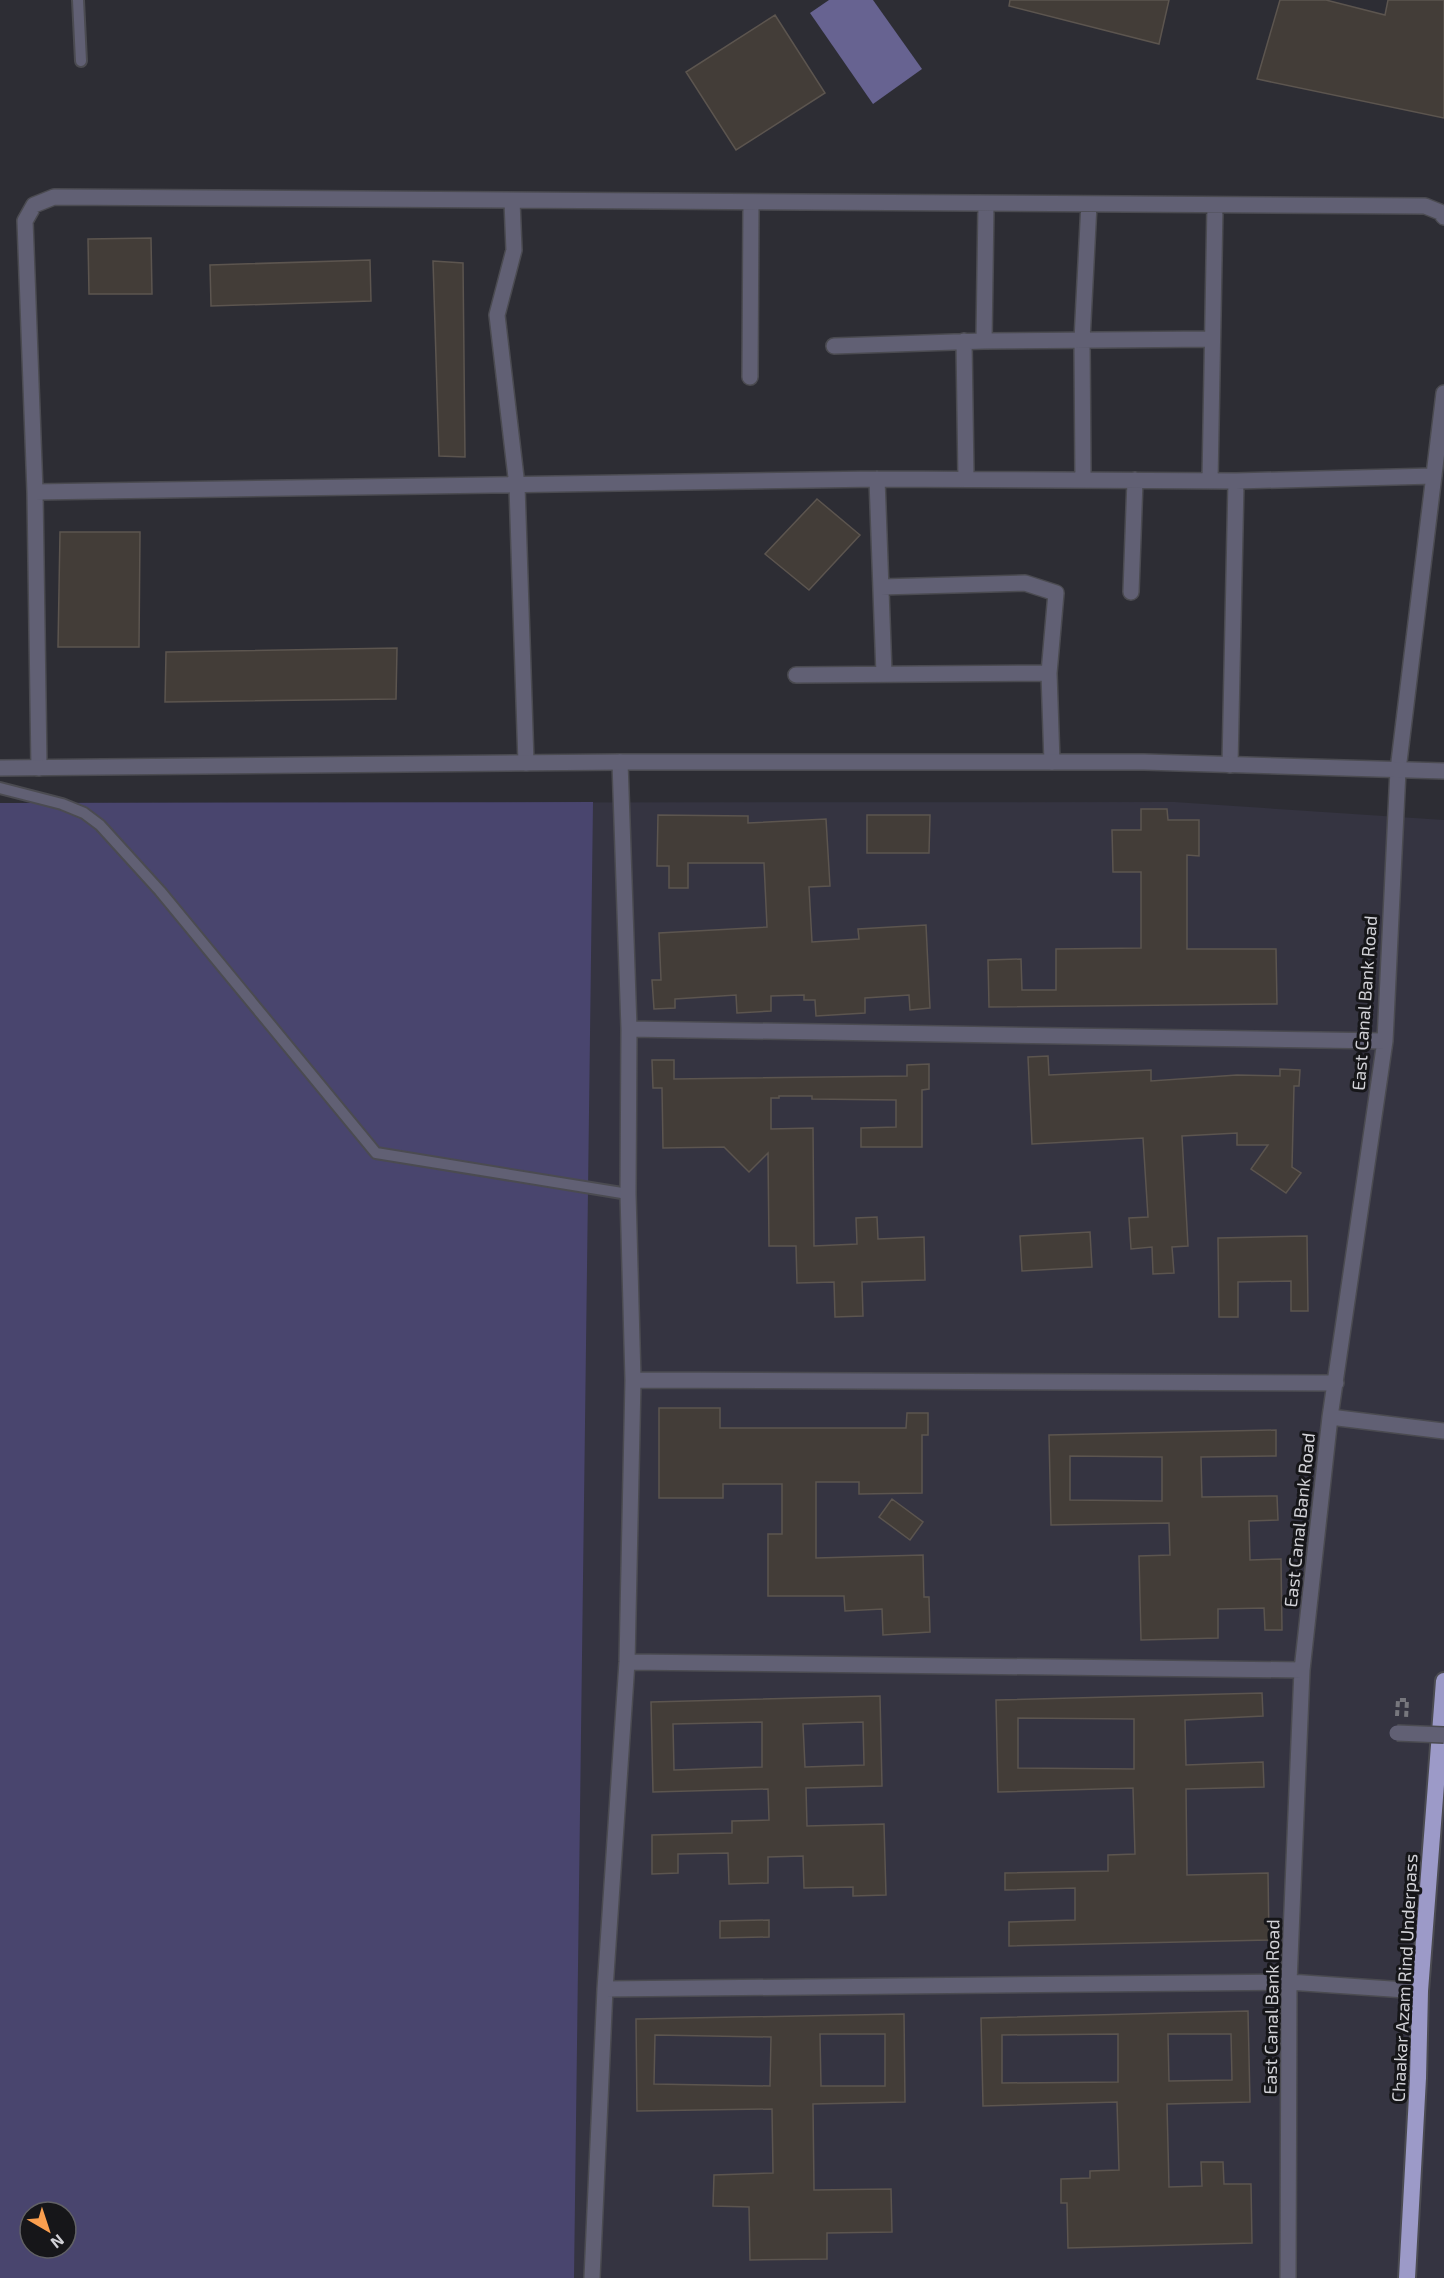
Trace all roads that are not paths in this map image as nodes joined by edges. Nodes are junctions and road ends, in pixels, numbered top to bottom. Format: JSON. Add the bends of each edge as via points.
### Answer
{"nodes":[{"id":1,"x":78,"y":0,"type":"edge"},
{"id":2,"x":81,"y":61,"type":"dead end"},
{"id":3,"x":512,"y":201,"type":"junction"},
{"id":4,"x":751,"y":202,"type":"junction"},
{"id":5,"x":986,"y":204,"type":"junction"},
{"id":6,"x":1089,"y":204,"type":"junction"},
{"id":7,"x":1215,"y":205,"type":"junction"},
{"id":8,"x":1444,"y":217,"type":"edge"},
{"id":9,"x":1212,"y":339,"type":"junction"},
{"id":10,"x":1082,"y":340,"type":"junction"},
{"id":11,"x":964,"y":341,"type":"junction"},
{"id":12,"x":984,"y":341,"type":"junction"},
{"id":13,"x":834,"y":346,"type":"dead end"},
{"id":14,"x":750,"y":377,"type":"dead end"},
{"id":15,"x":1444,"y":393,"type":"edge"},
{"id":16,"x":1434,"y":476,"type":"junction"},
{"id":17,"x":877,"y":479,"type":"junction"},
{"id":18,"x":966,"y":479,"type":"junction"},
{"id":19,"x":1083,"y":479,"type":"junction"},
{"id":20,"x":1135,"y":480,"type":"junction"},
{"id":21,"x":1210,"y":481,"type":"junction"},
{"id":22,"x":1236,"y":481,"type":"junction"},
{"id":23,"x":517,"y":486,"type":"junction"},
{"id":24,"x":35,"y":492,"type":"junction"},
{"id":25,"x":881,"y":586,"type":"junction"},
{"id":26,"x":1131,"y":592,"type":"dead end"},
{"id":27,"x":1049,"y":672,"type":"junction"},
{"id":28,"x":884,"y":674,"type":"junction"},
{"id":29,"x":796,"y":675,"type":"dead end"},
{"id":30,"x":620,"y":762,"type":"junction"},
{"id":31,"x":1052,"y":762,"type":"junction"},
{"id":32,"x":526,"y":763,"type":"junction"},
{"id":33,"x":1230,"y":765,"type":"junction"},
{"id":34,"x":0,"y":768,"type":"edge"},
{"id":35,"x":39,"y":768,"type":"junction"},
{"id":36,"x":1398,"y":770,"type":"junction"},
{"id":37,"x":1444,"y":771,"type":"edge"},
{"id":38,"x":0,"y":788,"type":"edge"},
{"id":39,"x":629,"y":1029,"type":"junction"},
{"id":40,"x":1385,"y":1041,"type":"junction"},
{"id":41,"x":628,"y":1194,"type":"junction"},
{"id":42,"x":633,"y":1380,"type":"junction"},
{"id":43,"x":1336,"y":1383,"type":"junction"},
{"id":44,"x":1330,"y":1417,"type":"junction"},
{"id":45,"x":1444,"y":1431,"type":"edge"},
{"id":46,"x":627,"y":1662,"type":"junction"},
{"id":47,"x":1302,"y":1670,"type":"junction"},
{"id":48,"x":1444,"y":1681,"type":"edge"},
{"id":49,"x":1400,"y":1724,"type":"road end"},
{"id":50,"x":1444,"y":1735,"type":"edge"},
{"id":51,"x":1288,"y":1982,"type":"junction"},
{"id":52,"x":605,"y":1989,"type":"junction"},
{"id":53,"x":1420,"y":1991,"type":"junction"},
{"id":54,"x":592,"y":2278,"type":"edge"},
{"id":55,"x":1288,"y":2278,"type":"edge"},
{"id":56,"x":1407,"y":2278,"type":"edge"}],
"edges":[{"from":1,"to":2,"type":"lane"},
{"from":3,"to":4,"type":"street"},
{"from":3,"to":23,"type":"street","via":[[514,249],[497,315]]},
{"from":3,"to":24,"type":"street","via":[[54,197],[34,205],[25,222]]},
{"from":4,"to":5,"type":"street"},
{"from":4,"to":14,"type":"street"},
{"from":5,"to":6,"type":"street"},
{"from":5,"to":12,"type":"street"},
{"from":6,"to":7,"type":"street"},
{"from":6,"to":10,"type":"street"},
{"from":7,"to":8,"type":"street","via":[[1425,206]]},
{"from":7,"to":9,"type":"street"},
{"from":9,"to":10,"type":"street"},
{"from":9,"to":21,"type":"street"},
{"from":10,"to":12,"type":"street"},
{"from":10,"to":19,"type":"street"},
{"from":11,"to":12,"type":"street"},
{"from":11,"to":13,"type":"street"},
{"from":11,"to":18,"type":"street"},
{"from":15,"to":16,"type":"street","name":"East Canal Bank Road"},
{"from":16,"to":22,"type":"street"},
{"from":16,"to":36,"type":"street","name":"East Canal Bank Road"},
{"from":17,"to":18,"type":"street"},
{"from":17,"to":23,"type":"street"},
{"from":17,"to":25,"type":"street"},
{"from":18,"to":19,"type":"street"},
{"from":19,"to":20,"type":"street"},
{"from":20,"to":21,"type":"street"},
{"from":20,"to":26,"type":"street"},
{"from":21,"to":22,"type":"street"},
{"from":22,"to":33,"type":"street"},
{"from":23,"to":24,"type":"street"},
{"from":23,"to":32,"type":"street"},
{"from":24,"to":35,"type":"street"},
{"from":25,"to":27,"type":"street","via":[[1025,583],[1056,593]]},
{"from":25,"to":28,"type":"street"},
{"from":27,"to":28,"type":"street"},
{"from":27,"to":31,"type":"street"},
{"from":28,"to":29,"type":"street"},
{"from":30,"to":31,"type":"street"},
{"from":30,"to":32,"type":"street"},
{"from":30,"to":39,"type":"street"},
{"from":31,"to":33,"type":"street"},
{"from":32,"to":35,"type":"street"},
{"from":33,"to":36,"type":"street"},
{"from":34,"to":35,"type":"street"},
{"from":36,"to":37,"type":"street"},
{"from":36,"to":40,"type":"street","name":"East Canal Bank Road"},
{"from":38,"to":41,"type":"lane","via":[[62,804],[100,825],[160,891],[376,1153]]},
{"from":39,"to":40,"type":"street"},
{"from":39,"to":41,"type":"street"},
{"from":40,"to":43,"type":"street","name":"East Canal Bank Road"},
{"from":41,"to":42,"type":"street"},
{"from":42,"to":43,"type":"street"},
{"from":42,"to":46,"type":"street"},
{"from":43,"to":44,"type":"street","name":"East Canal Bank Road"},
{"from":44,"to":45,"type":"street"},
{"from":44,"to":47,"type":"street","name":"East Canal Bank Road"},
{"from":46,"to":47,"type":"street"},
{"from":46,"to":52,"type":"street"},
{"from":47,"to":51,"type":"street","name":"East Canal Bank Road"},
{"from":48,"to":53,"type":"highway","name":"Chaakar Azam Rind Underpass"},
{"from":49,"to":50,"type":"street","bridge":true},
{"from":51,"to":52,"type":"street"},
{"from":51,"to":53,"type":"street"},
{"from":51,"to":55,"type":"street","name":"East Canal Bank Road"},
{"from":52,"to":54,"type":"street"},
{"from":53,"to":56,"type":"highway","name":"Chaakar Azam Rind Underpass"}]}
